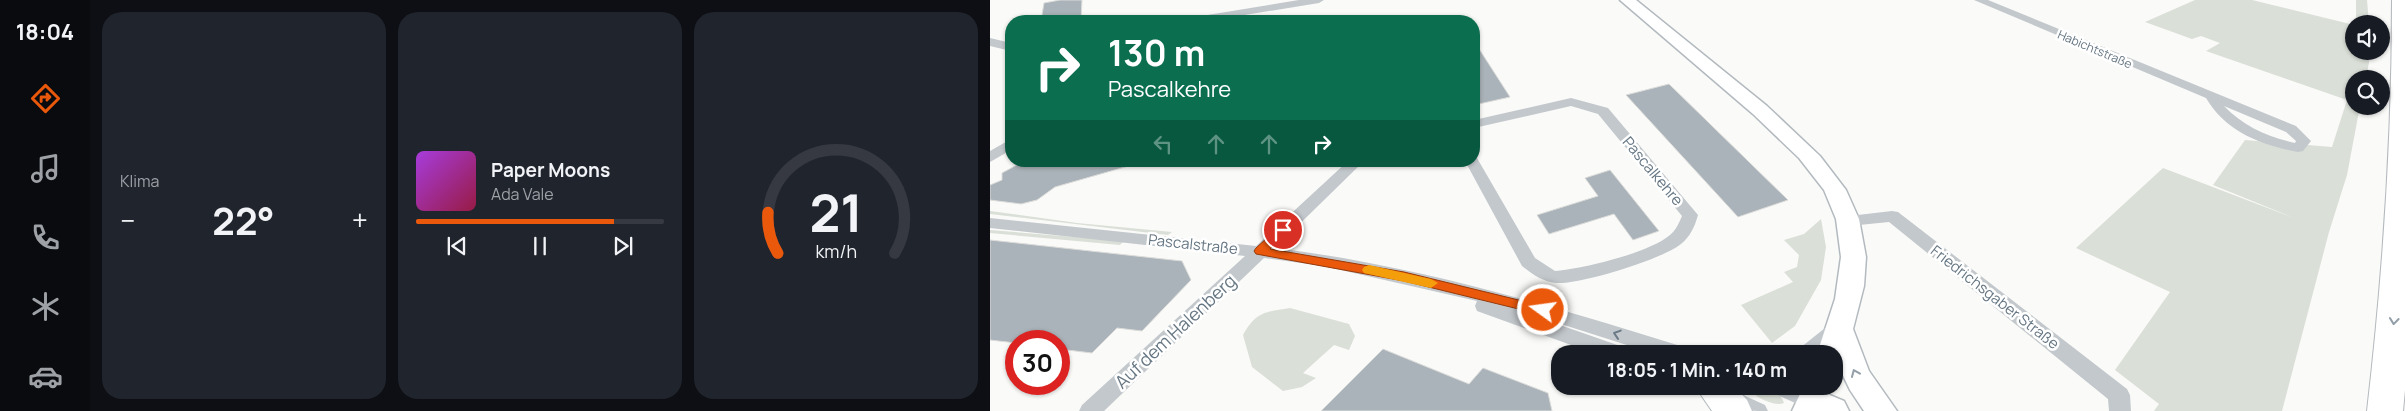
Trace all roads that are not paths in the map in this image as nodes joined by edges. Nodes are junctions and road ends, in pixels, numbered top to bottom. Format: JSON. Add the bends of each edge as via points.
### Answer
{"nodes":[{"id":1,"x":1319,"y":0,"type":"edge"},
{"id":2,"x":1627,"y":0,"type":"edge"},
{"id":3,"x":1978,"y":0,"type":"edge"},
{"id":4,"x":2400,"y":0,"type":"edge"},
{"id":5,"x":1226,"y":15,"type":"edge"},
{"id":6,"x":990,"y":42,"type":"edge"},
{"id":7,"x":1005,"y":46,"type":"edge"},
{"id":8,"x":2212,"y":98,"type":"junction"},
{"id":9,"x":1480,"y":123,"type":"edge"},
{"id":10,"x":1005,"y":148,"type":"edge"},
{"id":11,"x":990,"y":158,"type":"edge"},
{"id":12,"x":1351,"y":167,"type":"edge"},
{"id":13,"x":1475,"y":167,"type":"edge"},
{"id":14,"x":1849,"y":221,"type":"junction"},
{"id":15,"x":990,"y":223,"type":"edge"},
{"id":16,"x":1260,"y":251,"type":"junction"},
{"id":17,"x":1454,"y":289,"type":"junction"},
{"id":18,"x":1835,"y":341,"type":"edge"},
{"id":19,"x":1594,"y":345,"type":"edge"},
{"id":20,"x":1652,"y":345,"type":"edge"},
{"id":21,"x":1800,"y":395,"type":"edge"},
{"id":22,"x":1719,"y":396,"type":"edge"},
{"id":23,"x":1819,"y":403,"type":"edge"},
{"id":24,"x":1090,"y":411,"type":"edge"},
{"id":25,"x":1757,"y":411,"type":"edge"},
{"id":26,"x":1882,"y":411,"type":"edge"},
{"id":27,"x":2120,"y":411,"type":"edge"},
{"id":28,"x":2385,"y":411,"type":"edge"}],
"edges":[{"from":1,"to":5,"type":"street"},
{"from":2,"to":14,"type":"main road","via":[[1762,111],[1803,151],[1831,184]]},
{"from":3,"to":8,"type":"street","name":"Habichtstraße"},
{"from":4,"to":28,"type":"highway","one_way":true,"via":[[2405,62],[2403,211]]},
{"from":6,"to":7,"type":"street"},
{"from":8,"to":8,"type":"street","name":"Habichtstraße","via":[[2291,129],[2304,140],[2298,148],[2282,146],[2230,120]]},
{"from":9,"to":13,"type":"street","name":"Pascalkehre","via":[[1571,102],[1603,111],[1690,215],[1686,230],[1668,245],[1579,276],[1555,277],[1528,262]]},
{"from":10,"to":11,"type":"street"},
{"from":12,"to":16,"type":"street"},
{"from":14,"to":18,"type":"main road","via":[[1853,276]]},
{"from":14,"to":27,"type":"street","name":"Friedrichsgaber Straße","via":[[1892,216],[2119,395]]},
{"from":15,"to":16,"type":"street","name":"Pascalstraße"},
{"from":16,"to":17,"type":"street","name":"Pascalstraße","via":[[1332,262]]},
{"from":16,"to":24,"type":"street","name":"Auf dem Halenberg"},
{"from":17,"to":19,"type":"street","name":"Pascalstraße","via":[[1480,304]]},
{"from":20,"to":17,"type":"street","name":"Pascalstraße","one_way":true,"via":[[1543,310]]},
{"from":26,"to":18,"type":"main road","one_way":true,"via":[[1866,394]]},
{"from":21,"to":23,"type":"street"},
{"from":22,"to":25,"type":"street"}]}
